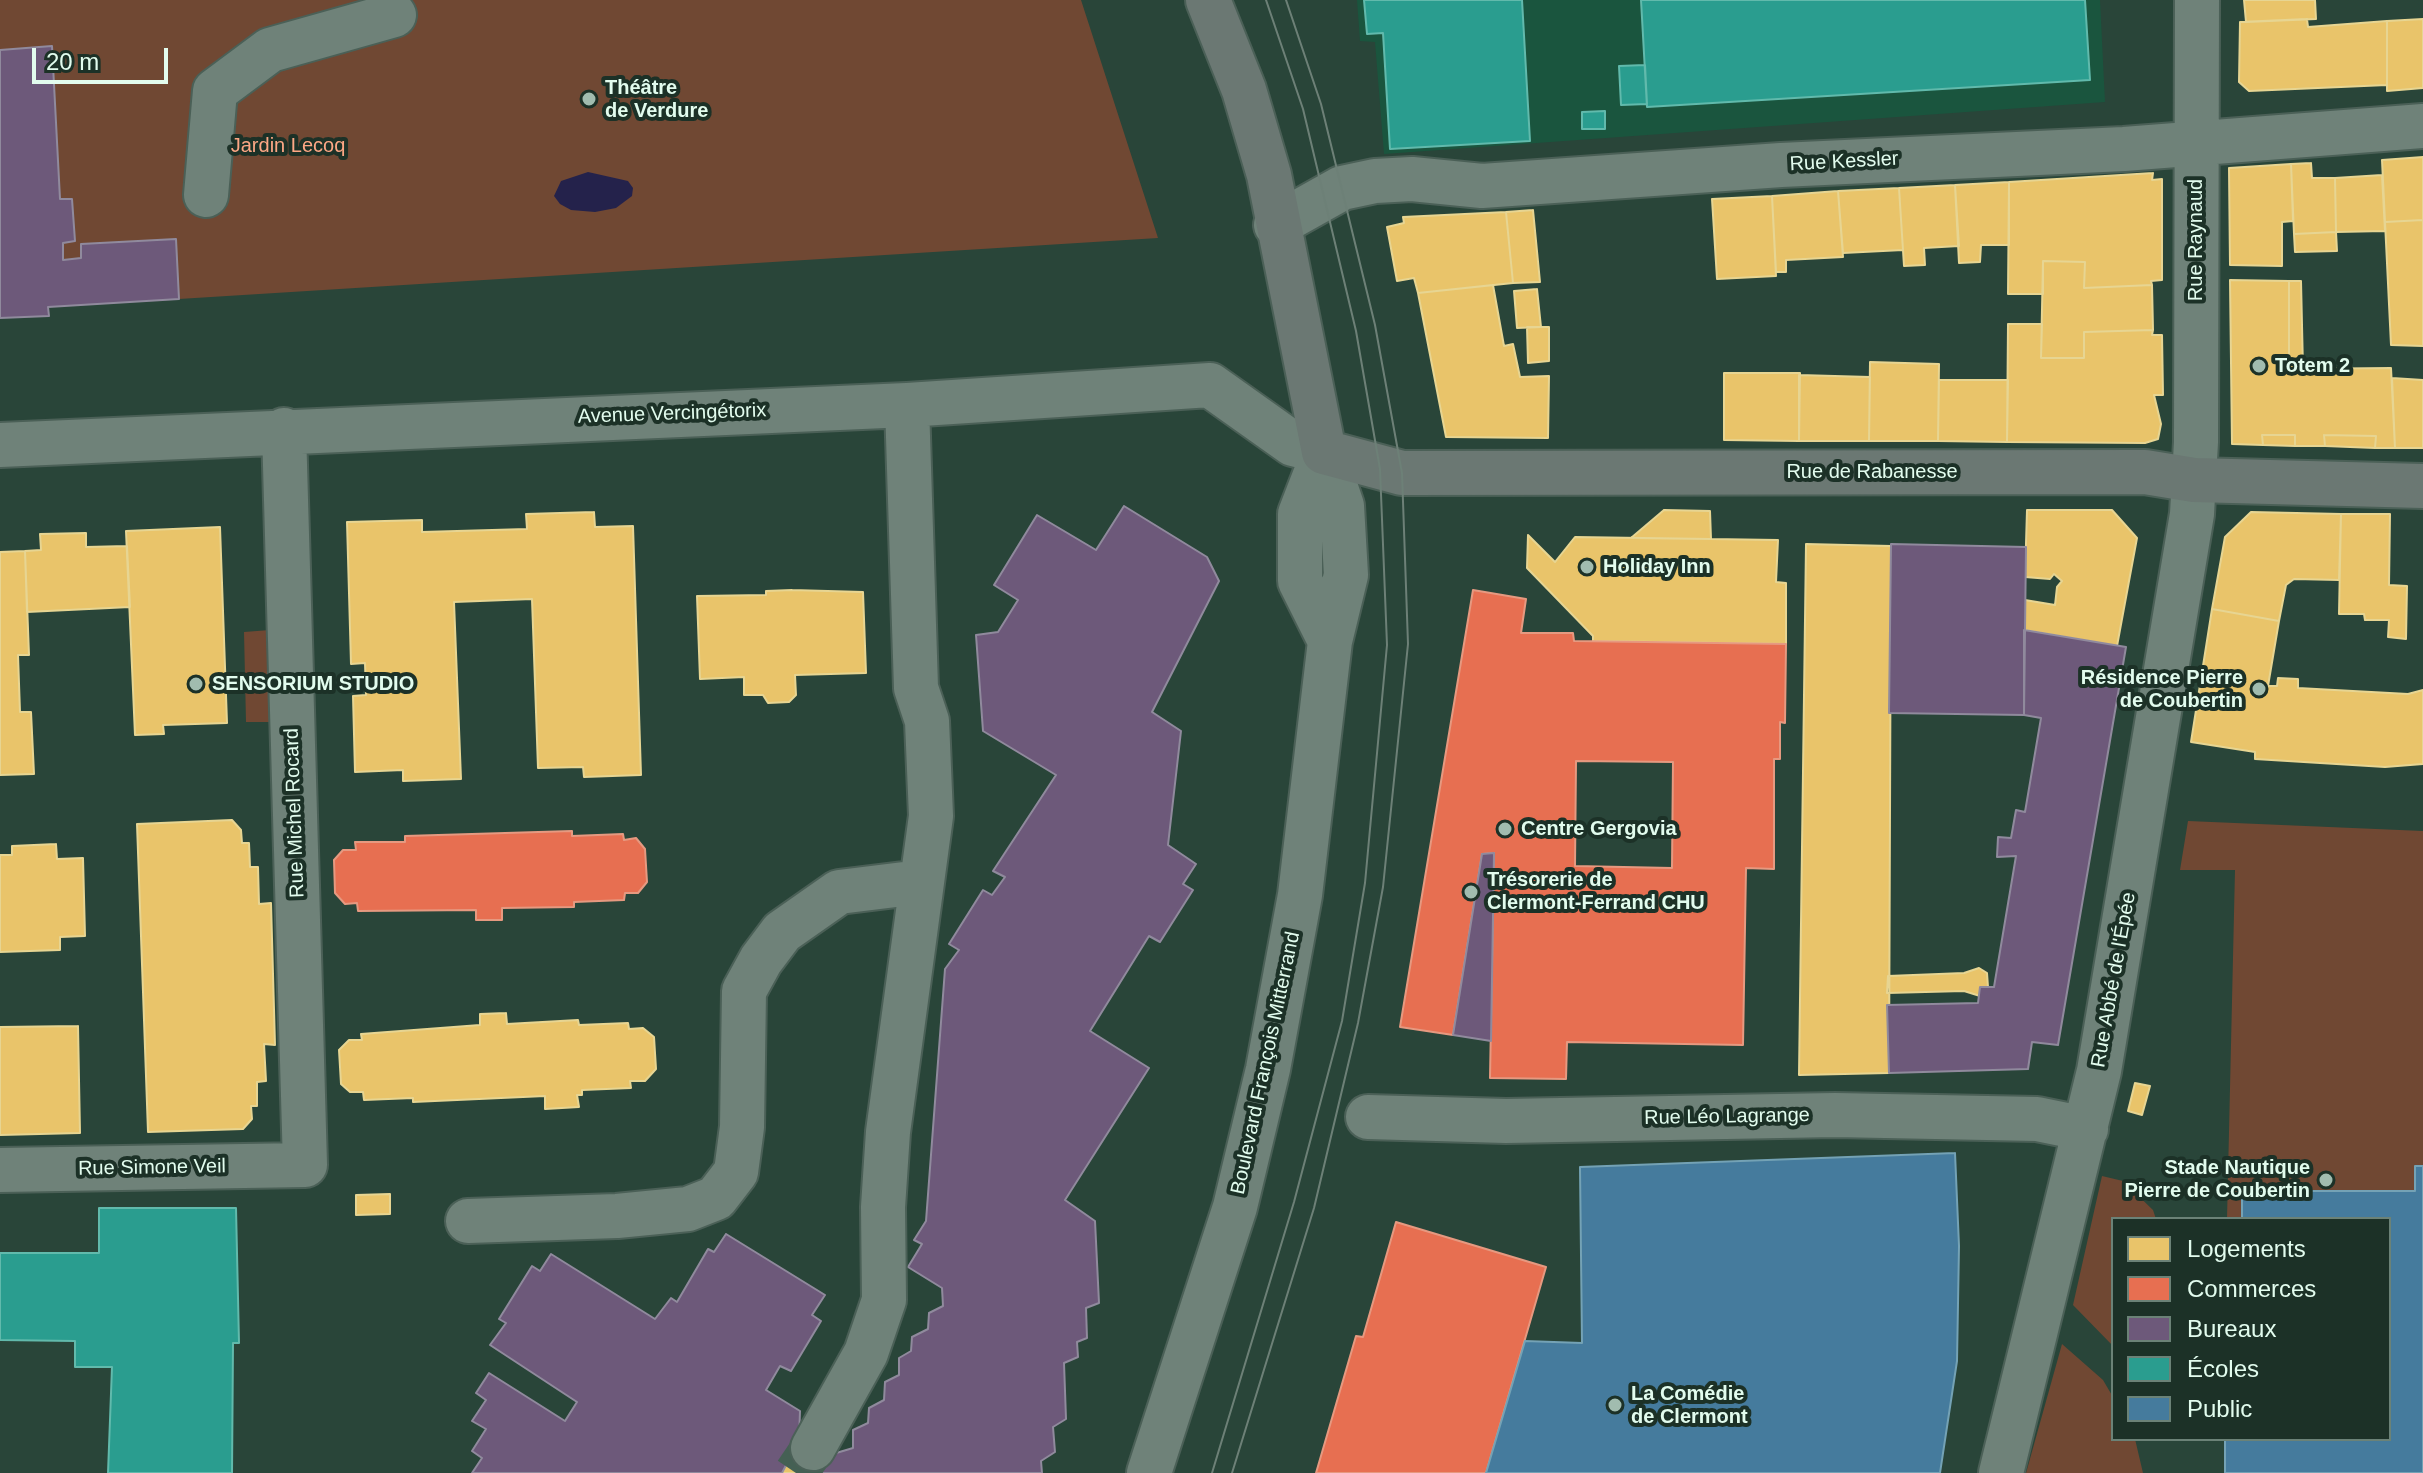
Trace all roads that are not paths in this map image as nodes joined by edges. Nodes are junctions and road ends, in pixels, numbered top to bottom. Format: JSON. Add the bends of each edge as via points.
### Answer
{"nodes":[{"id":1,"x":1206,"y":0,"type":"edge"},
{"id":2,"x":2197,"y":0,"type":"edge"},
{"id":3,"x":394,"y":15,"type":"dead end"},
{"id":4,"x":2423,"y":126,"type":"edge"},
{"id":5,"x":2196,"y":144,"type":"junction"},
{"id":6,"x":206,"y":195,"type":"dead end"},
{"id":7,"x":1276,"y":225,"type":"junction"},
{"id":8,"x":907,"y":405,"type":"junction"},
{"id":9,"x":0,"y":445,"type":"edge"},
{"id":10,"x":285,"y":445,"type":"junction"},
{"id":11,"x":1324,"y":452,"type":"junction"},
{"id":12,"x":2194,"y":480,"type":"junction"},
{"id":13,"x":2423,"y":486,"type":"edge"},
{"id":14,"x":920,"y":882,"type":"junction"},
{"id":15,"x":1368,"y":1117,"type":"dead end"},
{"id":16,"x":2086,"y":1129,"type":"junction"},
{"id":17,"x":305,"y":1165,"type":"joint"},
{"id":18,"x":0,"y":1170,"type":"edge"},
{"id":19,"x":468,"y":1221,"type":"dead end"},
{"id":20,"x":813,"y":1448,"type":"tunnel mouth"},
{"id":21,"x":1149,"y":1473,"type":"edge"},
{"id":22,"x":2001,"y":1473,"type":"edge"}],
"edges":[{"from":1,"to":7,"type":"main road","name":"Boulevard François Mitterrand","via":[[1244,90],[1269,175]]},
{"from":2,"to":5,"type":"street","name":"Rue Raynaud"},
{"from":3,"to":6,"type":"street","via":[[270,50],[215,91]]},
{"from":4,"to":5,"type":"street","name":"Rue Kessler"},
{"from":5,"to":7,"type":"street","name":"Rue Kessler","via":[[1482,186],[1375,181],[1342,188]]},
{"from":5,"to":12,"type":"street","name":"Rue Raynaud"},
{"from":7,"to":11,"type":"main road","name":"Boulevard François Mitterrand"},
{"from":8,"to":10,"type":"street","name":"Avenue Vercingétorix"},
{"from":8,"to":11,"type":"street","name":"Avenue Vercingétorix","via":[[1210,385],[1293,444]]},
{"from":8,"to":14,"type":"street","via":[[916,688],[927,721],[931,816]]},
{"from":9,"to":10,"type":"street","name":"Avenue Vercingétorix"},
{"from":10,"to":17,"type":"street","name":"Rue Michel Rocard"},
{"from":11,"to":12,"type":"main road","name":"Rue de Rabanesse","via":[[1402,473],[2145,472]]},
{"from":11,"to":21,"type":"street","name":"Boulevard François Mitterrand","via":[[1342,506],[1346,575],[1330,641],[1300,895],[1268,1069],[1235,1207]]},
{"from":12,"to":13,"type":"main road","name":"Rue de Rabanesse"},
{"from":12,"to":16,"type":"street","name":"Rue Abbé de l'Épée","via":[[2190,530]]},
{"from":14,"to":19,"type":"street","via":[[839,892],[782,932],[761,960],[744,991],[742,1127],[736,1172],[716,1198],[688,1209],[617,1216]]},
{"from":14,"to":20,"type":"street","via":[[888,1132],[884,1300],[866,1353]]},
{"from":15,"to":16,"type":"street","name":"Rue Léo Lagrange","via":[[1506,1121],[1835,1115],[2037,1119]]},
{"from":16,"to":22,"type":"street","name":"Rue Abbé de l'Épée"},
{"from":17,"to":18,"type":"street","name":"Rue Simone Veil"}]}
